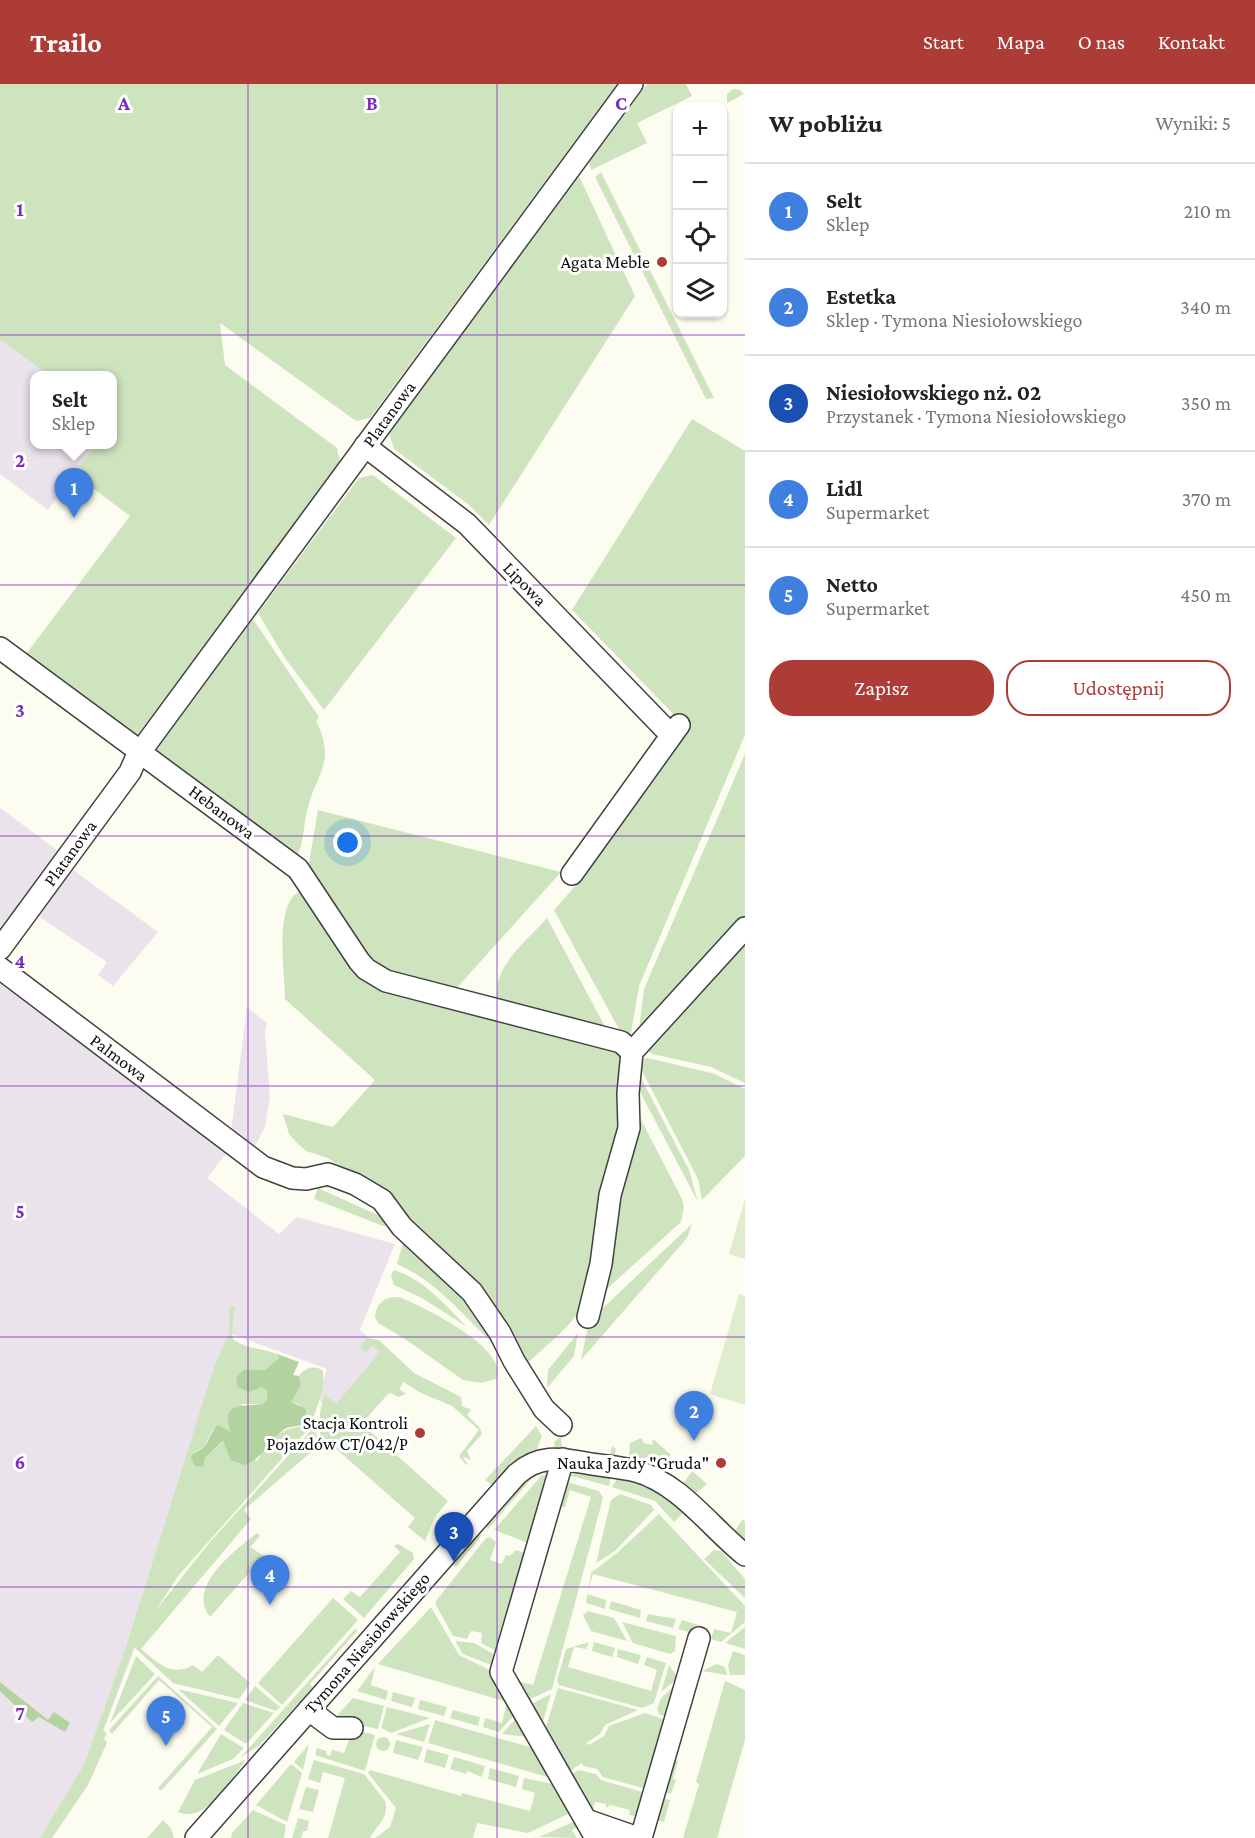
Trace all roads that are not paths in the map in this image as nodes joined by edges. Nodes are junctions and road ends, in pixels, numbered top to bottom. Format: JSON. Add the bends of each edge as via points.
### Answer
{"nodes":[{"id":1,"x":632,"y":84,"type":"edge"},
{"id":2,"x":365,"y":446,"type":"junction"},
{"id":3,"x":0,"y":648,"type":"edge"},
{"id":4,"x":141,"y":751,"type":"junction"},
{"id":5,"x":572,"y":874,"type":"dead end"},
{"id":6,"x":745,"y":928,"type":"edge"},
{"id":7,"x":0,"y":949,"type":"edge"},
{"id":8,"x":0,"y":968,"type":"edge"},
{"id":9,"x":632,"y":1052,"type":"junction"},
{"id":10,"x":588,"y":1317,"type":"dead end"},
{"id":11,"x":561,"y":1425,"type":"dead end"},
{"id":12,"x":563,"y":1459,"type":"junction"},
{"id":13,"x":741,"y":1554,"type":"edge"},
{"id":14,"x":699,"y":1638,"type":"dead end"},
{"id":15,"x":309,"y":1710,"type":"junction"},
{"id":16,"x":352,"y":1728,"type":"dead end"},
{"id":17,"x":591,"y":1829,"type":"edge"},
{"id":18,"x":196,"y":1838,"type":"edge"},
{"id":19,"x":639,"y":1838,"type":"edge"}],
"edges":[{"from":1,"to":2,"type":"street","name":"Platanowa"},
{"from":2,"to":4,"type":"street","name":"Platanowa"},
{"from":2,"to":5,"type":"street","name":"Lipowa","via":[[467,524],[675,730]]},
{"from":3,"to":4,"type":"street","name":"Hebanowa"},
{"from":4,"to":7,"type":"street","name":"Platanowa","via":[[130,772]]},
{"from":4,"to":9,"type":"street","name":"Hebanowa","via":[[298,869],[359,961],[375,975],[621,1042]]},
{"from":6,"to":9,"type":"street"},
{"from":8,"to":11,"type":"street","name":"Palmowa","via":[[264,1167],[280,1175],[306,1179],[328,1174],[382,1200],[408,1233],[472,1292],[544,1409]]},
{"from":9,"to":10,"type":"street","via":[[629,1128],[610,1195],[601,1264]]},
{"from":12,"to":13,"type":"street","name":"Tymona Niesiołowskiego","via":[[636,1471],[650,1477],[679,1494]]},
{"from":12,"to":15,"type":"street","name":"Tymona Niesiołowskiego","via":[[542,1459],[517,1474]]},
{"from":12,"to":17,"type":"street","via":[[501,1672]]},
{"from":14,"to":19,"type":"street"},
{"from":15,"to":16,"type":"street","via":[[333,1728]]},
{"from":15,"to":18,"type":"street","name":"Tymona Niesiołowskiego"},
{"from":17,"to":19,"type":"street"}]}
